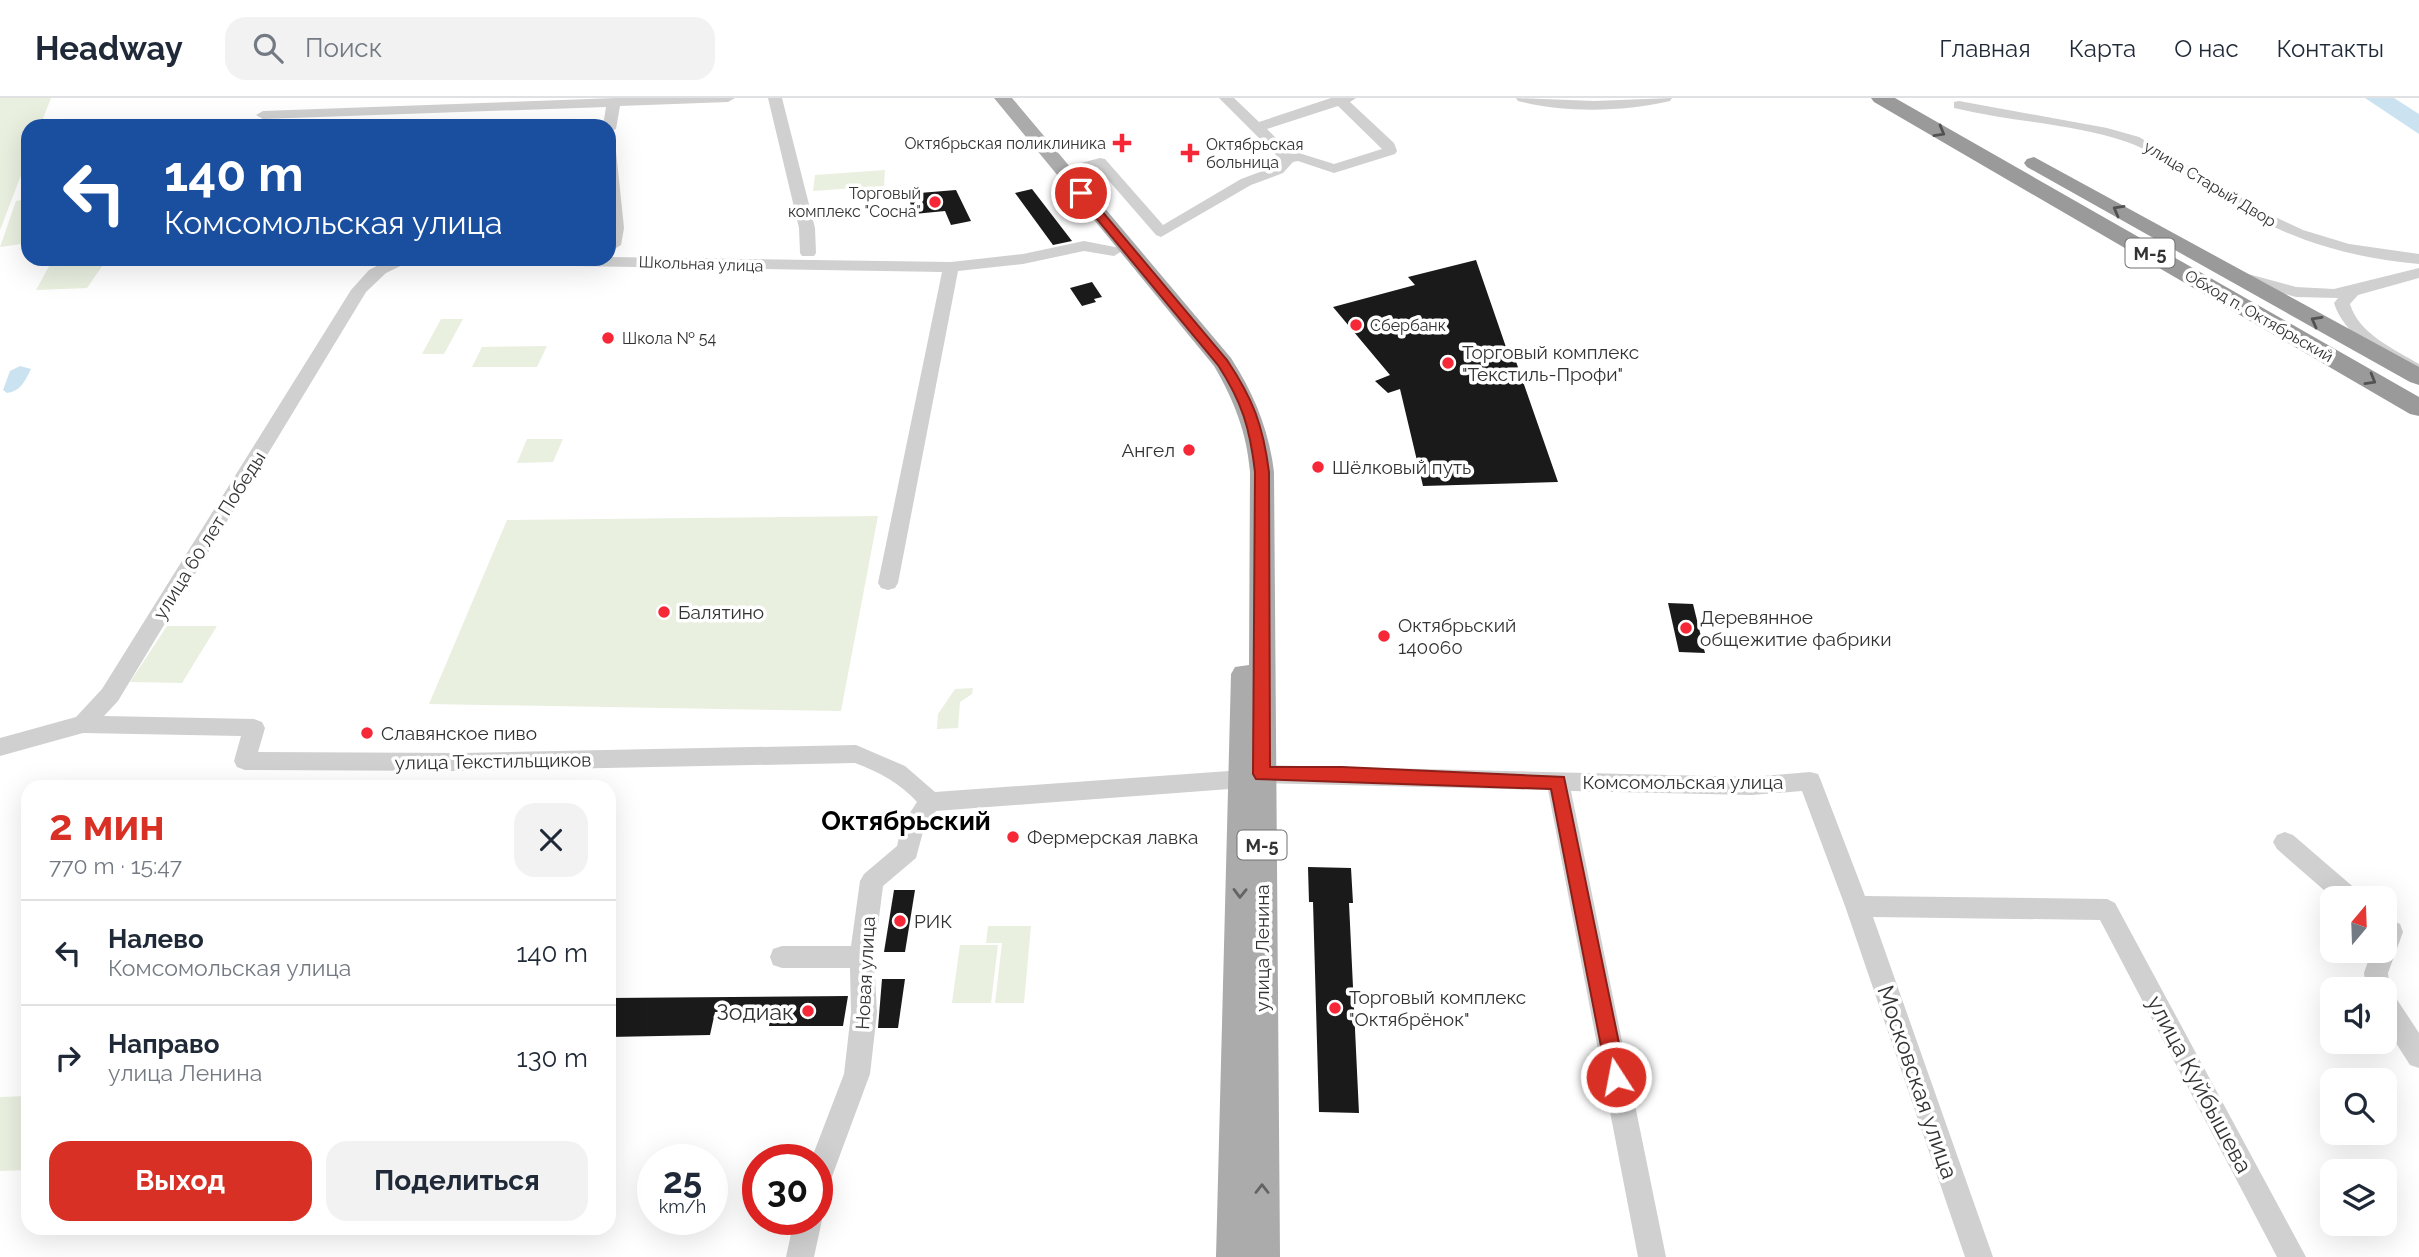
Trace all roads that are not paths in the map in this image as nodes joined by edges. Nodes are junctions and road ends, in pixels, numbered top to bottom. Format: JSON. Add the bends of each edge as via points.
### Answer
{"nodes":[{"id":1,"x":264,"y":98,"type":"edge"},
{"id":2,"x":422,"y":98,"type":"edge"},
{"id":3,"x":728,"y":98,"type":"edge"},
{"id":4,"x":775,"y":98,"type":"edge"},
{"id":5,"x":991,"y":98,"type":"edge"},
{"id":6,"x":1003,"y":98,"type":"edge"},
{"id":7,"x":1226,"y":98,"type":"edge"},
{"id":8,"x":1522,"y":98,"type":"edge"},
{"id":9,"x":1665,"y":98,"type":"edge"},
{"id":10,"x":1881,"y":98,"type":"edge"},
{"id":11,"x":1918,"y":98,"type":"edge"},
{"id":12,"x":674,"y":99,"type":"edge"},
{"id":13,"x":1342,"y":99,"type":"edge"},
{"id":14,"x":522,"y":102,"type":"edge"},
{"id":15,"x":614,"y":103,"type":"junction"},
{"id":16,"x":1959,"y":105,"type":"dead end"},
{"id":17,"x":438,"y":109,"type":"junction"},
{"id":18,"x":262,"y":119,"type":"edge"},
{"id":19,"x":278,"y":119,"type":"edge"},
{"id":20,"x":437,"y":119,"type":"edge"},
{"id":21,"x":611,"y":119,"type":"edge"},
{"id":22,"x":1257,"y":127,"type":"junction"},
{"id":23,"x":1288,"y":159,"type":"junction"},
{"id":24,"x":1063,"y":172,"type":"junction"},
{"id":25,"x":1094,"y":228,"type":"junction"},
{"id":26,"x":1077,"y":246,"type":"junction"},
{"id":27,"x":1114,"y":251,"type":"junction"},
{"id":28,"x":808,"y":253,"type":"dead end"},
{"id":29,"x":2388,"y":256,"type":"junction"},
{"id":30,"x":2419,"y":259,"type":"edge"},
{"id":31,"x":616,"y":262,"type":"edge"},
{"id":32,"x":384,"y":266,"type":"edge"},
{"id":33,"x":951,"y":267,"type":"junction"},
{"id":34,"x":2419,"y":271,"type":"edge"},
{"id":35,"x":2228,"y":272,"type":"junction"},
{"id":36,"x":2396,"y":279,"type":"junction"},
{"id":37,"x":2352,"y":292,"type":"junction"},
{"id":38,"x":2419,"y":372,"type":"edge"},
{"id":39,"x":2419,"y":377,"type":"edge"},
{"id":40,"x":2419,"y":408,"type":"edge"},
{"id":41,"x":888,"y":583,"type":"dead end"},
{"id":42,"x":83,"y":724,"type":"junction"},
{"id":43,"x":0,"y":747,"type":"edge"},
{"id":44,"x":1252,"y":776,"type":"junction"},
{"id":45,"x":1810,"y":781,"type":"joint"},
{"id":46,"x":1558,"y":782,"type":"junction"},
{"id":47,"x":930,"y":802,"type":"junction"},
{"id":48,"x":2285,"y":842,"type":"dead end"},
{"id":49,"x":2336,"y":886,"type":"edge"},
{"id":50,"x":1857,"y":906,"type":"junction"},
{"id":51,"x":782,"y":957,"type":"dead end"},
{"id":52,"x":862,"y":957,"type":"junction"},
{"id":53,"x":2397,"y":1022,"type":"edge"},
{"id":54,"x":2419,"y":1056,"type":"edge"},
{"id":55,"x":831,"y":1144,"type":"edge"},
{"id":56,"x":805,"y":1235,"type":"edge"},
{"id":57,"x":800,"y":1257,"type":"edge"},
{"id":58,"x":1234,"y":1257,"type":"edge"},
{"id":59,"x":1262,"y":1257,"type":"edge"},
{"id":60,"x":1652,"y":1257,"type":"edge"},
{"id":61,"x":1979,"y":1257,"type":"edge"},
{"id":62,"x":2292,"y":1257,"type":"edge"}],
"edges":[{"from":1,"to":18,"type":"street"},
{"from":2,"to":17,"type":"street"},
{"from":3,"to":12,"type":"street"},
{"from":4,"to":28,"type":"street","via":[[807,228]]},
{"from":5,"to":25,"type":"main road","name":"улица Ленина","number":"М-5"},
{"from":6,"to":24,"type":"main road","name":"улица Ленина","number":"М-5"},
{"from":7,"to":22,"type":"street"},
{"from":8,"to":9,"type":"street","via":[[1617,106]]},
{"from":10,"to":40,"type":"highway","name":"Обход п. Октябрьский","number":"М-5","one_way":true},
{"from":35,"to":11,"type":"highway","name":"Обход п. Октябрьский","number":"М-5","one_way":true},
{"from":12,"to":15,"type":"street"},
{"from":13,"to":22,"type":"street"},
{"from":13,"to":23,"type":"street","via":[[1390,150],[1334,169],[1299,157]]},
{"from":14,"to":15,"type":"street"},
{"from":14,"to":17,"type":"street"},
{"from":15,"to":21,"type":"street"},
{"from":16,"to":29,"type":"street","name":"улица Старый Двор","via":[[2007,111],[2134,140],[2285,229]]},
{"from":17,"to":19,"type":"street"},
{"from":17,"to":20,"type":"street"},
{"from":22,"to":23,"type":"street"},
{"from":23,"to":24,"type":"street","via":[[1278,170],[1246,182],[1161,232],[1100,163]]},
{"from":24,"to":44,"type":"main road","name":"улица Ленина","number":"М-5","via":[[1223,363],[1252,415],[1262,472]]},
{"from":25,"to":26,"type":"street"},
{"from":25,"to":27,"type":"main road","name":"улица Ленина","number":"М-5"},
{"from":26,"to":27,"type":"street","name":"Школьная улица"},
{"from":26,"to":33,"type":"street","name":"Школьная улица","via":[[1023,259]]},
{"from":27,"to":44,"type":"main road","name":"улица Ленина","number":"М-5","via":[[1208,368],[1238,434],[1245,483]]},
{"from":29,"to":30,"type":"street","name":"улица Старый Двор"},
{"from":29,"to":34,"type":"street"},
{"from":29,"to":36,"type":"street"},
{"from":31,"to":33,"type":"street","name":"Школьная улица"},
{"from":32,"to":42,"type":"street","name":"улица 60 лет Победы","via":[[359,290],[110,695]]},
{"from":33,"to":41,"type":"street"},
{"from":34,"to":36,"type":"street"},
{"from":35,"to":37,"type":"street","via":[[2282,291],[2309,295]]},
{"from":39,"to":35,"type":"highway","name":"Обход п. Октябрьский","number":"М-5","one_way":true},
{"from":36,"to":37,"type":"street"},
{"from":37,"to":38,"type":"street","via":[[2342,303],[2344,316],[2358,331]]},
{"from":42,"to":43,"type":"street"},
{"from":42,"to":47,"type":"street","name":"улица Текстильщиков","via":[[254,728],[245,761],[856,754],[892,768],[918,786]]},
{"from":44,"to":46,"type":"street","name":"Комсомольская улица","via":[[1342,774]]},
{"from":44,"to":47,"type":"street"},
{"from":44,"to":58,"type":"main road","name":"улица Ленина","number":"М-5","one_way":true,"via":[[1236,1066]]},
{"from":59,"to":44,"type":"main road","name":"улица Ленина","number":"М-5","one_way":true},
{"from":45,"to":46,"type":"street","name":"Комсомольская улица","via":[[1751,786]]},
{"from":45,"to":50,"type":"street","name":"Московская улица"},
{"from":46,"to":60,"type":"street"},
{"from":47,"to":52,"type":"street","name":"Новая улица","via":[[913,825],[908,851],[872,881]]},
{"from":48,"to":49,"type":"street"},
{"from":50,"to":61,"type":"street","name":"Московская улица"},
{"from":50,"to":62,"type":"street","name":"улица Куйбышева","via":[[2107,910]]},
{"from":51,"to":52,"type":"street"},
{"from":52,"to":55,"type":"street","name":"Новая улица","via":[[864,1013],[857,1074]]},
{"from":53,"to":54,"type":"street"},
{"from":56,"to":57,"type":"street"}]}
